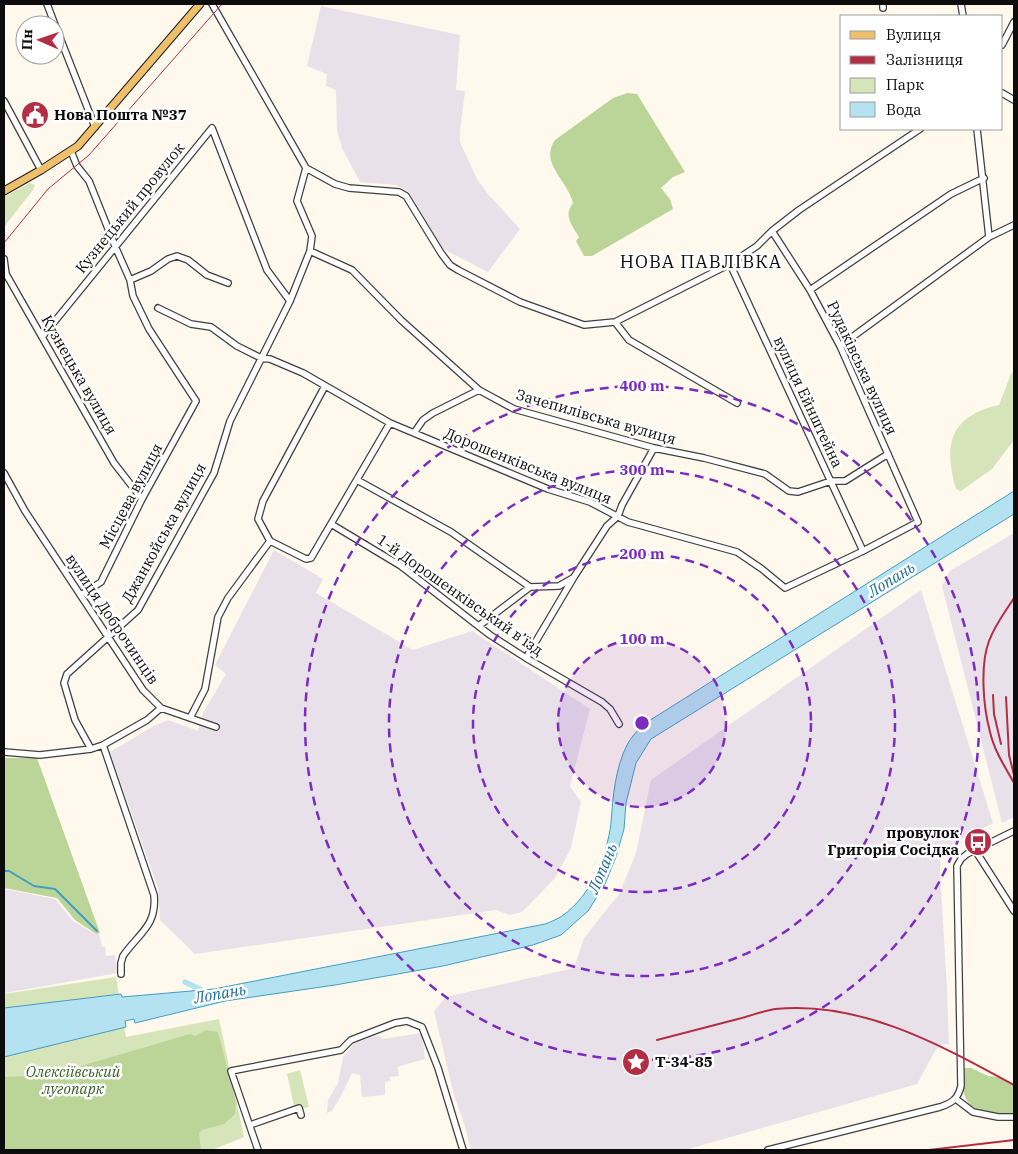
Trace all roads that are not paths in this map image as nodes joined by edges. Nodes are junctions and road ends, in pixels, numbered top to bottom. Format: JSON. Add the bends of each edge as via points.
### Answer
{"nodes":[{"id":1,"x":200,"y":4,"type":"edge"},
{"id":2,"x":212,"y":4,"type":"edge"},
{"id":3,"x":1014,"y":22,"type":"edge"},
{"id":4,"x":1003,"y":43,"type":"edge"},
{"id":5,"x":65,"y":50,"type":"edge"},
{"id":6,"x":1003,"y":94,"type":"edge"},
{"id":7,"x":1014,"y":100,"type":"edge"},
{"id":8,"x":4,"y":101,"type":"edge"},
{"id":9,"x":95,"y":127,"type":"junction"},
{"id":10,"x":919,"y":130,"type":"edge"},
{"id":11,"x":977,"y":130,"type":"edge"},
{"id":12,"x":71,"y":151,"type":"junction"},
{"id":13,"x":306,"y":168,"type":"junction"},
{"id":14,"x":41,"y":170,"type":"junction"},
{"id":15,"x":984,"y":178,"type":"junction"},
{"id":16,"x":4,"y":192,"type":"edge"},
{"id":17,"x":1014,"y":225,"type":"edge"},
{"id":18,"x":772,"y":231,"type":"junction"},
{"id":19,"x":989,"y":237,"type":"junction"},
{"id":20,"x":115,"y":246,"type":"junction"},
{"id":21,"x":310,"y":252,"type":"junction"},
{"id":22,"x":4,"y":259,"type":"edge"},
{"id":23,"x":730,"y":264,"type":"junction"},
{"id":24,"x":130,"y":280,"type":"junction"},
{"id":25,"x":228,"y":283,"type":"dead end"},
{"id":26,"x":810,"y":290,"type":"junction"},
{"id":27,"x":290,"y":301,"type":"junction"},
{"id":28,"x":158,"y":308,"type":"dead end"},
{"id":29,"x":615,"y":322,"type":"junction"},
{"id":30,"x":42,"y":337,"type":"junction"},
{"id":31,"x":840,"y":346,"type":"junction"},
{"id":32,"x":261,"y":358,"type":"junction"},
{"id":33,"x":325,"y":386,"type":"junction"},
{"id":34,"x":478,"y":390,"type":"junction"},
{"id":35,"x":737,"y":403,"type":"dead end"},
{"id":36,"x":390,"y":423,"type":"junction"},
{"id":37,"x":414,"y":433,"type":"junction"},
{"id":38,"x":654,"y":448,"type":"junction"},
{"id":39,"x":888,"y":454,"type":"junction"},
{"id":40,"x":4,"y":473,"type":"edge"},
{"id":41,"x":357,"y":480,"type":"junction"},
{"id":42,"x":831,"y":481,"type":"junction"},
{"id":43,"x":142,"y":499,"type":"junction"},
{"id":44,"x":618,"y":516,"type":"junction"},
{"id":45,"x":918,"y":522,"type":"joint"},
{"id":46,"x":331,"y":524,"type":"junction"},
{"id":47,"x":270,"y":540,"type":"junction"},
{"id":48,"x":863,"y":551,"type":"junction"},
{"id":49,"x":574,"y":578,"type":"junction"},
{"id":50,"x":530,"y":587,"type":"junction"},
{"id":51,"x":81,"y":595,"type":"junction"},
{"id":52,"x":480,"y":625,"type":"junction"},
{"id":53,"x":109,"y":637,"type":"junction"},
{"id":54,"x":526,"y":658,"type":"junction"},
{"id":55,"x":161,"y":708,"type":"junction"},
{"id":56,"x":190,"y":718,"type":"junction"},
{"id":57,"x":619,"y":724,"type":"dead end"},
{"id":58,"x":216,"y":727,"type":"dead end"},
{"id":59,"x":103,"y":745,"type":"junction"},
{"id":60,"x":91,"y":749,"type":"junction"},
{"id":61,"x":4,"y":752,"type":"edge"},
{"id":62,"x":1014,"y":831,"type":"edge"},
{"id":63,"x":975,"y":850,"type":"junction"},
{"id":64,"x":1014,"y":912,"type":"edge"},
{"id":65,"x":121,"y":974,"type":"dead end"},
{"id":66,"x":956,"y":1099,"type":"junction"},
{"id":67,"x":301,"y":1116,"type":"dead end"},
{"id":68,"x":1014,"y":1117,"type":"edge"},
{"id":69,"x":250,"y":1125,"type":"junction"},
{"id":70,"x":258,"y":1150,"type":"edge"},
{"id":71,"x":463,"y":1150,"type":"edge"},
{"id":72,"x":768,"y":1150,"type":"edge"}],
"edges":[{"from":1,"to":9,"type":"main road"},
{"from":2,"to":13,"type":"street"},
{"from":3,"to":4,"type":"street"},
{"from":5,"to":9,"type":"street"},
{"from":6,"to":7,"type":"street"},
{"from":8,"to":14,"type":"street"},
{"from":9,"to":12,"type":"main road"},
{"from":10,"to":18,"type":"street"},
{"from":11,"to":15,"type":"street"},
{"from":12,"to":14,"type":"main road"},
{"from":12,"to":20,"type":"street","via":[[90,181]]},
{"from":13,"to":21,"type":"street","name":"Джанкойська вулиця","via":[[297,201],[312,236]]},
{"from":13,"to":29,"type":"street","via":[[349,188],[399,192],[406,196],[450,264],[520,302],[584,325]]},
{"from":14,"to":16,"type":"main road"},
{"from":15,"to":19,"type":"street"},
{"from":15,"to":26,"type":"street","via":[[951,194]]},
{"from":17,"to":19,"type":"street"},
{"from":18,"to":23,"type":"street"},
{"from":18,"to":26,"type":"street","name":"Рудаківська вулиця"},
{"from":19,"to":31,"type":"street"},
{"from":20,"to":24,"type":"street"},
{"from":20,"to":27,"type":"street","name":"Кузнецький провулок","via":[[212,128],[266,270]]},
{"from":20,"to":30,"type":"street","name":"Кузнецький провулок"},
{"from":21,"to":27,"type":"street","name":"Джанкойська вулиця"},
{"from":21,"to":34,"type":"street","name":"Зачепилівська вулиця","via":[[352,270],[400,320]]},
{"from":22,"to":30,"type":"street","name":"Кузнецька вулиця","via":[[6,274]]},
{"from":23,"to":29,"type":"street"},
{"from":23,"to":42,"type":"street","name":"вулиця Ейнштейна"},
{"from":24,"to":25,"type":"street","via":[[177,256],[188,260],[207,275]]},
{"from":24,"to":43,"type":"street","name":"Місцева вулиця","via":[[132,296],[148,329],[196,400]]},
{"from":26,"to":31,"type":"street","name":"Рудаківська вулиця"},
{"from":27,"to":32,"type":"street","name":"Джанкойська вулиця"},
{"from":28,"to":32,"type":"street","name":"Дорошенківська вулиця","via":[[191,324],[211,326],[237,346]]},
{"from":29,"to":35,"type":"street","via":[[629,340]]},
{"from":30,"to":43,"type":"street","name":"Кузнецька вулиця","via":[[114,462]]},
{"from":31,"to":39,"type":"street","name":"Рудаківська вулиця"},
{"from":32,"to":33,"type":"street","name":"Дорошенківська вулиця","via":[[303,373]]},
{"from":32,"to":53,"type":"street","name":"Джанкойська вулиця","via":[[230,422],[214,473],[138,610]]},
{"from":33,"to":36,"type":"street","name":"Дорошенківська вулиця"},
{"from":33,"to":47,"type":"street","via":[[263,501],[258,519]]},
{"from":34,"to":37,"type":"street","via":[[433,413]]},
{"from":34,"to":38,"type":"street","name":"Зачепилівська вулиця","via":[[514,409]]},
{"from":36,"to":37,"type":"street","name":"Дорошенківська вулиця"},
{"from":36,"to":41,"type":"street"},
{"from":37,"to":44,"type":"street","name":"Дорошенківська вулиця"},
{"from":38,"to":42,"type":"street","name":"Зачепилівська вулиця","via":[[765,474],[789,491],[798,492]]},
{"from":38,"to":44,"type":"street"},
{"from":39,"to":42,"type":"street","name":"Зачепилівська вулиця","via":[[845,481]]},
{"from":39,"to":45,"type":"street","name":"Рудаківська вулиця"},
{"from":40,"to":51,"type":"street","name":"вулиця Доброчинців","via":[[25,511]]},
{"from":41,"to":46,"type":"street"},
{"from":41,"to":50,"type":"street","via":[[451,532]]},
{"from":42,"to":48,"type":"street","name":"вулиця Ейнштейна"},
{"from":43,"to":51,"type":"street","name":"Місцева вулиця","via":[[101,582]]},
{"from":44,"to":48,"type":"street","name":"Дорошенківська вулиця","via":[[628,522],[737,552],[785,588]]},
{"from":44,"to":49,"type":"street","via":[[607,526]]},
{"from":45,"to":48,"type":"street","name":"Дорошенківська вулиця"},
{"from":46,"to":47,"type":"street","via":[[311,558],[306,559]]},
{"from":46,"to":52,"type":"street","name":"1-й Дорошенківський в’їзд","via":[[401,566]]},
{"from":47,"to":56,"type":"street","via":[[218,616],[205,689]]},
{"from":49,"to":50,"type":"street","via":[[558,586]]},
{"from":49,"to":54,"type":"street"},
{"from":50,"to":52,"type":"street"},
{"from":51,"to":53,"type":"street","name":"вулиця Доброчинців"},
{"from":52,"to":54,"type":"street","name":"1-й Дорошенківський в’їзд"},
{"from":53,"to":55,"type":"street","name":"вулиця Доброчинців","via":[[143,690]]},
{"from":53,"to":60,"type":"street","name":"Джанкойська вулиця","via":[[68,674],[64,683],[75,720]]},
{"from":54,"to":57,"type":"street","name":"1-й Дорошенківський в’їзд","via":[[602,702]]},
{"from":55,"to":56,"type":"street"},
{"from":55,"to":59,"type":"street"},
{"from":56,"to":58,"type":"street"},
{"from":59,"to":60,"type":"street"},
{"from":59,"to":65,"type":"street","via":[[155,903],[152,920],[127,950],[121,963]]},
{"from":60,"to":61,"type":"street","via":[[40,756]]},
{"from":62,"to":63,"type":"street"},
{"from":63,"to":64,"type":"street"},
{"from":63,"to":66,"type":"street","via":[[961,859],[956,876],[961,1086]]},
{"from":66,"to":68,"type":"street","via":[[974,1112],[998,1118]]},
{"from":66,"to":72,"type":"street","via":[[940,1107]]},
{"from":67,"to":69,"type":"street","via":[[299,1108]]},
{"from":69,"to":70,"type":"street"},
{"from":69,"to":71,"type":"street","via":[[231,1071],[342,1050],[351,1040],[407,1021],[422,1027]]}]}
